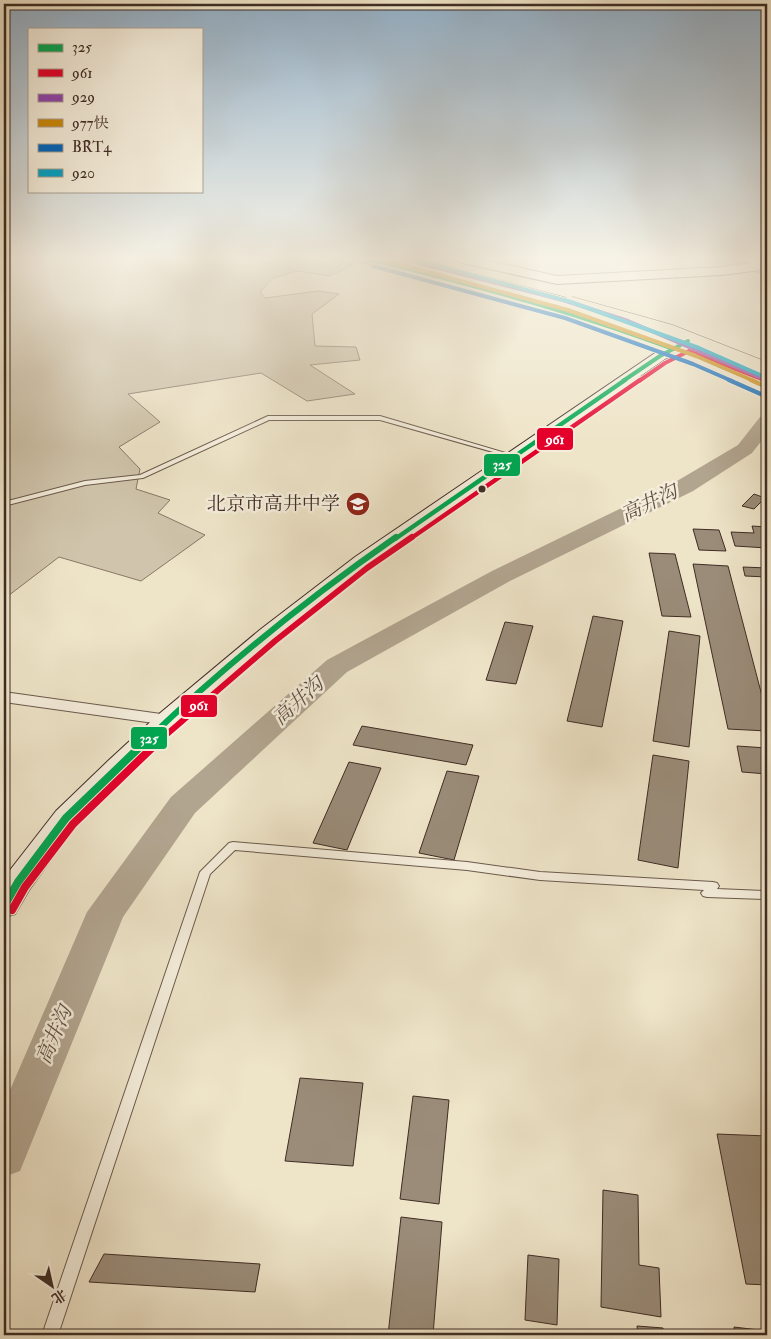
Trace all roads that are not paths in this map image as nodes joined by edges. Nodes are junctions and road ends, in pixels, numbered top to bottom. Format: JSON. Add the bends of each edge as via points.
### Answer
{"nodes":[{"id":1,"x":597,"y":320,"type":"edge"},
{"id":2,"x":598,"y":320,"type":"edge"},
{"id":3,"x":616,"y":320,"type":"edge"},
{"id":4,"x":619,"y":320,"type":"edge"},
{"id":5,"x":680,"y":345,"type":"junction"},
{"id":6,"x":765,"y":379,"type":"edge"},
{"id":7,"x":516,"y":457,"type":"junction"},
{"id":8,"x":4,"y":504,"type":"edge"},
{"id":9,"x":4,"y":697,"type":"edge"},
{"id":10,"x":168,"y":720,"type":"junction"},
{"id":11,"x":767,"y":895,"type":"edge"},
{"id":12,"x":4,"y":906,"type":"edge"},
{"id":13,"x":50,"y":1335,"type":"edge"}],
"edges":[{"from":1,"to":6,"type":"highway","bridge":true},
{"from":2,"to":5,"type":"street"},
{"from":3,"to":5,"type":"street"},
{"from":4,"to":6,"type":"highway","bridge":true},
{"from":5,"to":6,"type":"street"},
{"from":5,"to":7,"type":"street"},
{"from":7,"to":8,"type":"lane","via":[[380,418],[268,418],[141,476],[85,483]]},
{"from":7,"to":10,"type":"street","via":[[316,596]]},
{"from":9,"to":10,"type":"street"},
{"from":10,"to":12,"type":"street","via":[[66,818]]},
{"from":11,"to":13,"type":"lane","via":[[708,893],[712,886],[540,876],[467,866],[232,846],[205,872]]}]}
